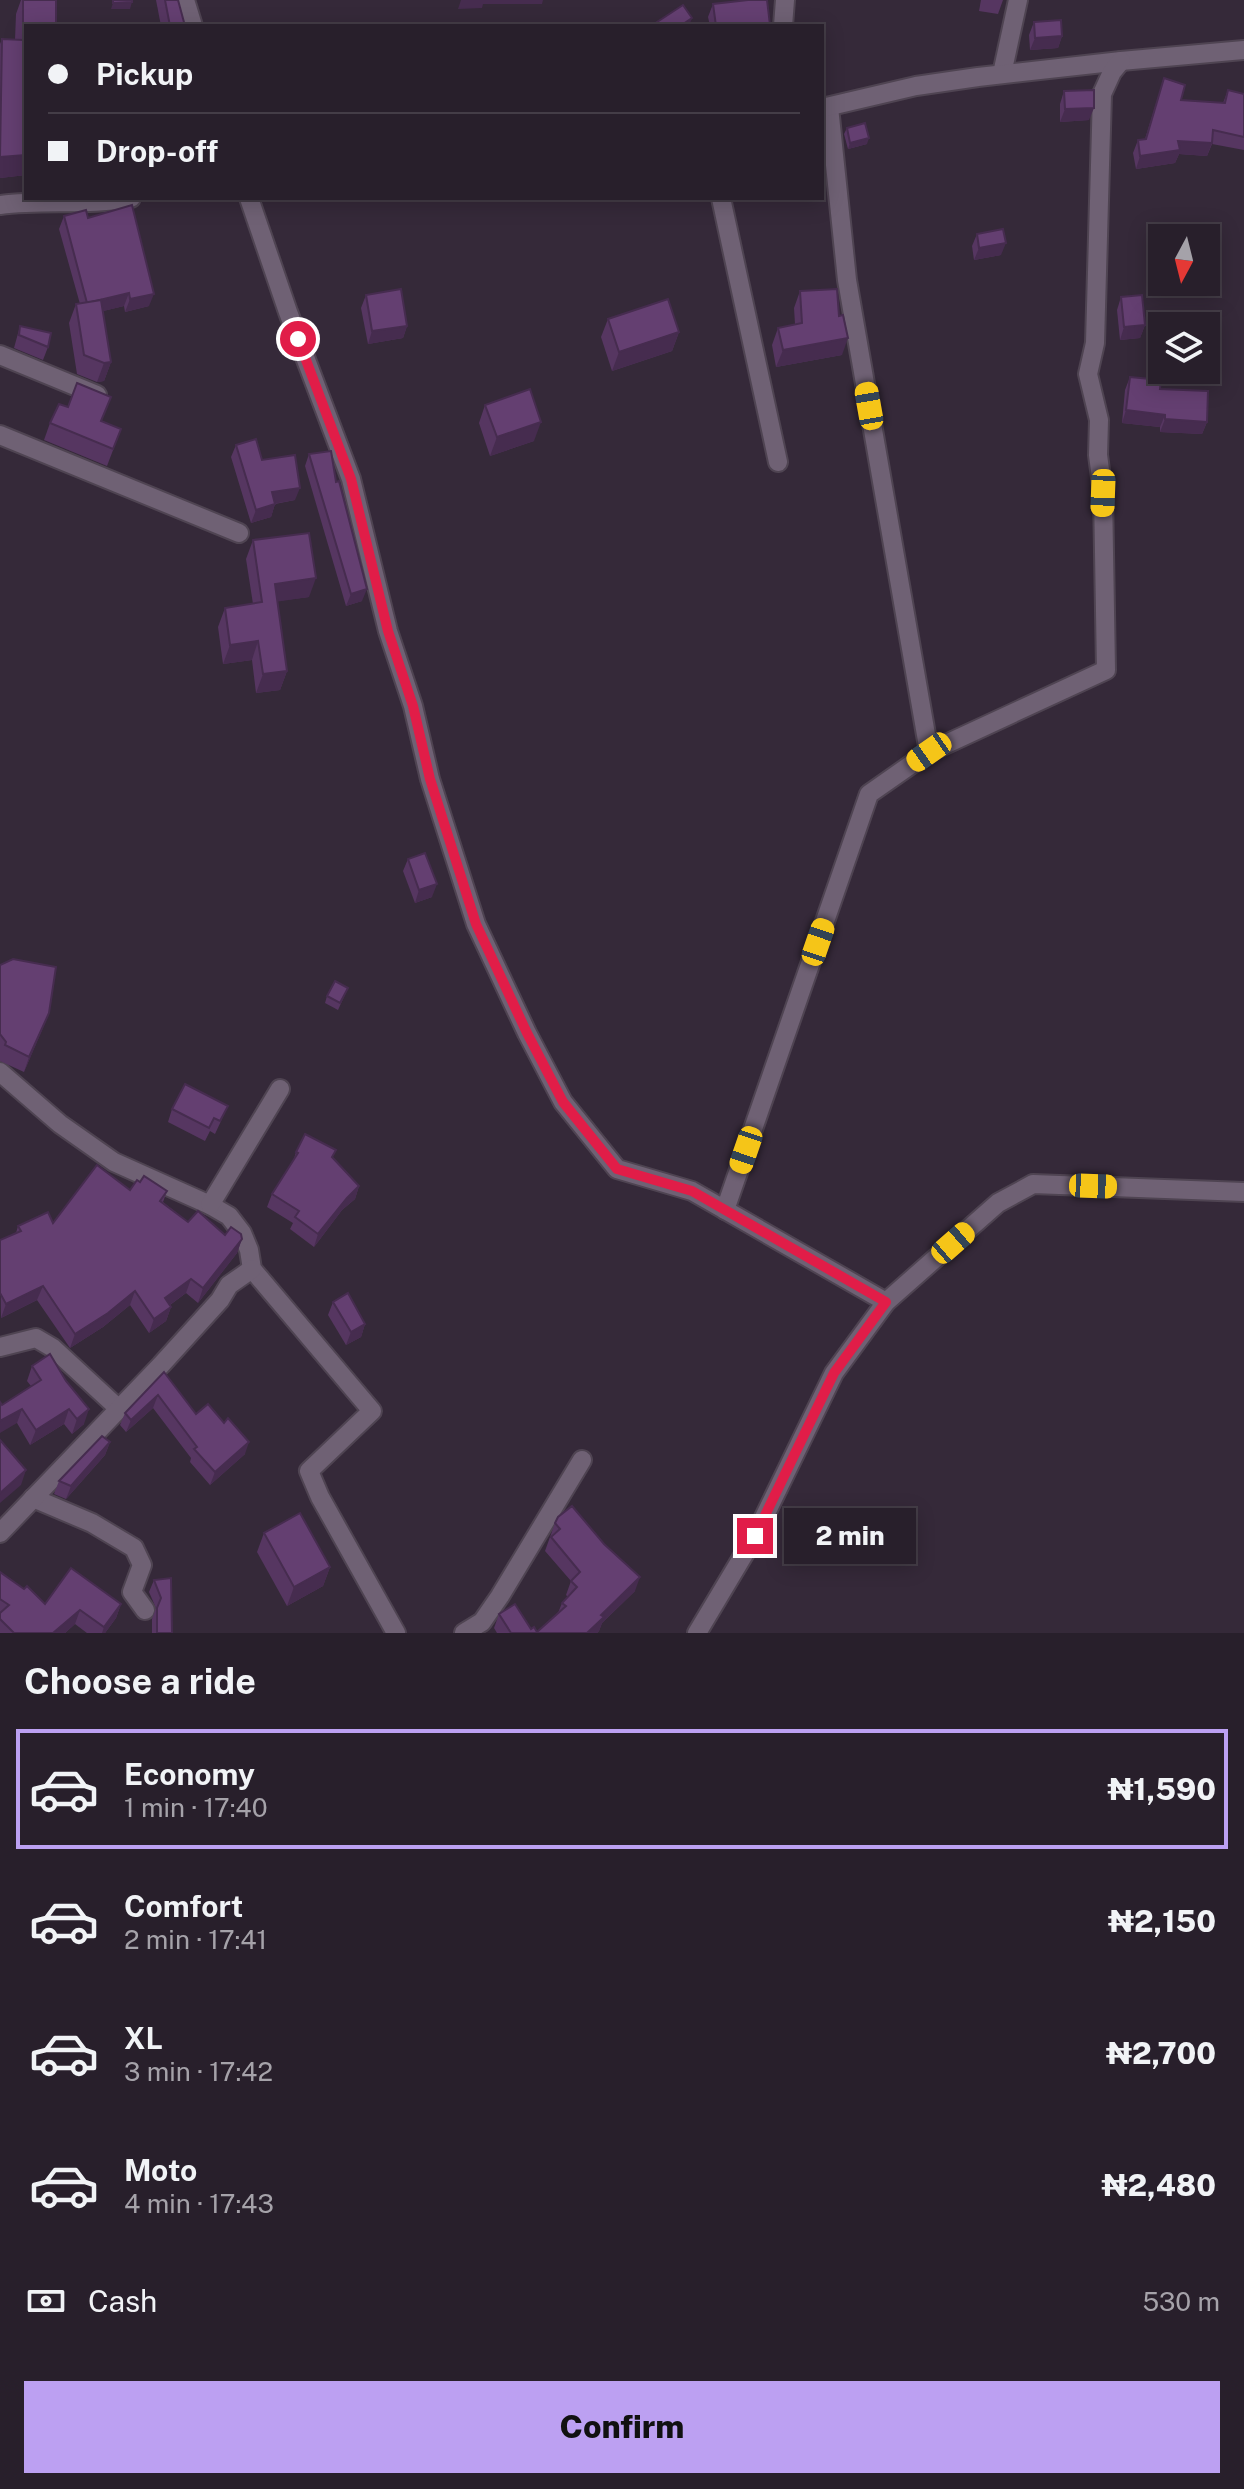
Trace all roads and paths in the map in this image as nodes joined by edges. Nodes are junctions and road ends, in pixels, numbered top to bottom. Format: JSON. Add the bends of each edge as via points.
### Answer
{"nodes":[{"id":1,"x":185,"y":0,"type":"edge"},
{"id":2,"x":785,"y":0,"type":"edge"},
{"id":3,"x":1018,"y":0,"type":"edge"},
{"id":4,"x":192,"y":24,"type":"edge"},
{"id":5,"x":783,"y":24,"type":"edge"},
{"id":6,"x":1244,"y":50,"type":"edge"},
{"id":7,"x":1121,"y":61,"type":"junction"},
{"id":8,"x":1002,"y":74,"type":"junction"},
{"id":9,"x":825,"y":108,"type":"edge"},
{"id":10,"x":117,"y":200,"type":"edge"},
{"id":11,"x":250,"y":200,"type":"edge"},
{"id":12,"x":721,"y":200,"type":"edge"},
{"id":13,"x":0,"y":205,"type":"edge"},
{"id":14,"x":0,"y":355,"type":"edge"},
{"id":15,"x":105,"y":398,"type":"edge"},
{"id":16,"x":0,"y":435,"type":"edge"},
{"id":17,"x":778,"y":462,"type":"dead end"},
{"id":18,"x":239,"y":533,"type":"dead end"},
{"id":19,"x":929,"y":752,"type":"junction"},
{"id":20,"x":0,"y":1072,"type":"edge"},
{"id":21,"x":280,"y":1089,"type":"dead end"},
{"id":22,"x":1244,"y":1192,"type":"edge"},
{"id":23,"x":210,"y":1205,"type":"junction"},
{"id":24,"x":725,"y":1210,"type":"junction"},
{"id":25,"x":252,"y":1269,"type":"junction"},
{"id":26,"x":886,"y":1302,"type":"junction"},
{"id":27,"x":0,"y":1347,"type":"edge"},
{"id":28,"x":118,"y":1408,"type":"junction"},
{"id":29,"x":582,"y":1460,"type":"dead end"},
{"id":30,"x":33,"y":1498,"type":"junction"},
{"id":31,"x":0,"y":1533,"type":"edge"},
{"id":32,"x":145,"y":1610,"type":"dead end"},
{"id":33,"x":396,"y":1633,"type":"edge"},
{"id":34,"x":464,"y":1633,"type":"edge"},
{"id":35,"x":697,"y":1633,"type":"edge"}],
"edges":[{"from":1,"to":4,"type":"street"},
{"from":2,"to":5,"type":"street"},
{"from":3,"to":8,"type":"street"},
{"from":6,"to":7,"type":"street"},
{"from":7,"to":8,"type":"street"},
{"from":7,"to":19,"type":"street","via":[[1102,94],[1095,343],[1088,374],[1099,420],[1106,670]]},
{"from":8,"to":9,"type":"street","via":[[916,86]]},
{"from":9,"to":19,"type":"street","via":[[847,280]]},
{"from":10,"to":13,"type":"street"},
{"from":11,"to":24,"type":"street","via":[[351,479],[388,631],[465,892],[511,1000],[563,1102],[617,1169],[692,1191]]},
{"from":12,"to":17,"type":"street"},
{"from":14,"to":15,"type":"street"},
{"from":16,"to":18,"type":"street"},
{"from":19,"to":24,"type":"street","via":[[869,794]]},
{"from":20,"to":23,"type":"street","via":[[114,1162]]},
{"from":21,"to":23,"type":"street"},
{"from":22,"to":26,"type":"street","via":[[1033,1184],[998,1203]]},
{"from":23,"to":25,"type":"street","via":[[229,1216],[242,1233]]},
{"from":24,"to":26,"type":"street"},
{"from":25,"to":28,"type":"street","via":[[229,1285]]},
{"from":25,"to":33,"type":"street","via":[[372,1411],[309,1471]]},
{"from":26,"to":35,"type":"street","via":[[834,1373],[755,1536]]},
{"from":27,"to":28,"type":"street","via":[[36,1338]]},
{"from":28,"to":30,"type":"street"},
{"from":29,"to":34,"type":"street","via":[[500,1596],[482,1622]]},
{"from":30,"to":31,"type":"street"},
{"from":30,"to":32,"type":"street","via":[[134,1548],[142,1565],[132,1592]]}]}
